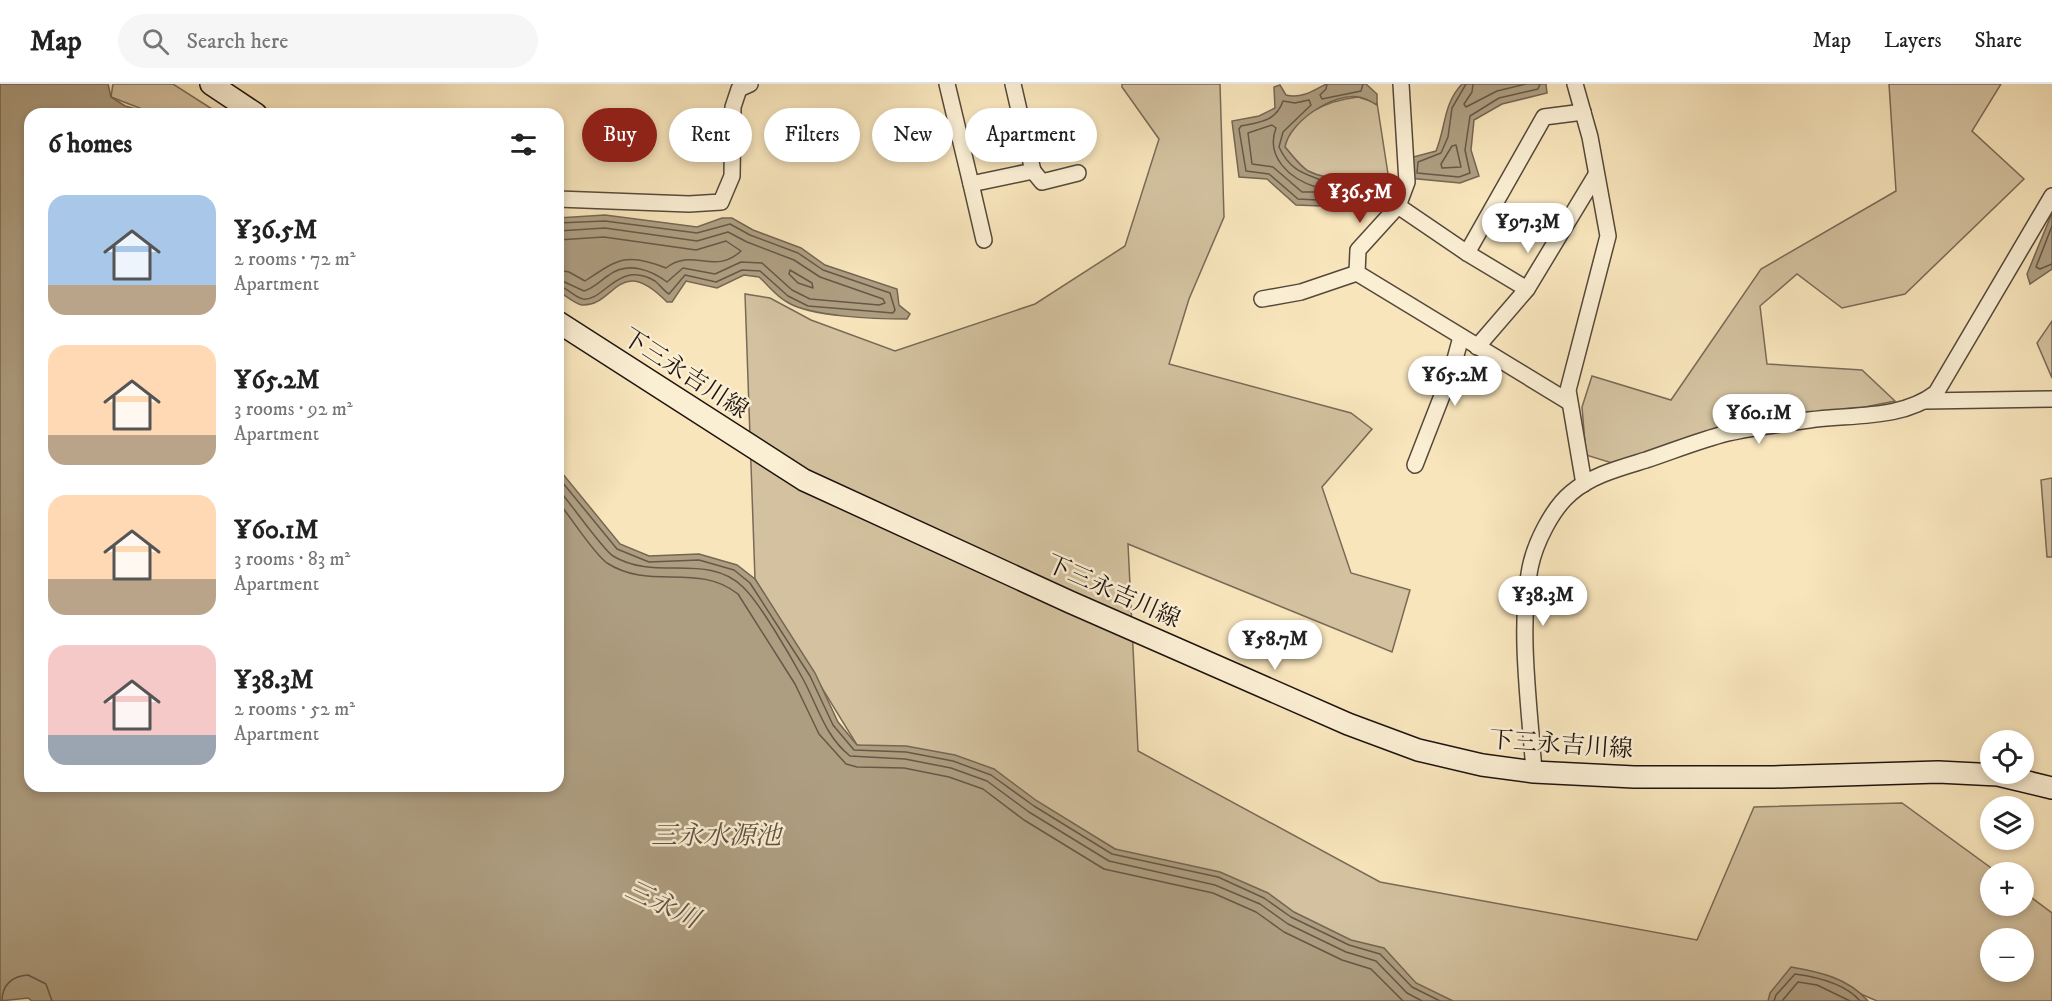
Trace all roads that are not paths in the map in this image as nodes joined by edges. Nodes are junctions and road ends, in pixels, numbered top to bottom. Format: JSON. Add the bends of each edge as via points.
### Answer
{"nodes":[{"id":1,"x":211,"y":84,"type":"edge"},
{"id":2,"x":750,"y":84,"type":"edge"},
{"id":3,"x":947,"y":84,"type":"edge"},
{"id":4,"x":1013,"y":84,"type":"edge"},
{"id":5,"x":1401,"y":84,"type":"edge"},
{"id":6,"x":1575,"y":84,"type":"edge"},
{"id":7,"x":247,"y":108,"type":"edge"},
{"id":8,"x":1583,"y":112,"type":"junction"},
{"id":9,"x":1033,"y":171,"type":"junction"},
{"id":10,"x":1078,"y":173,"type":"dead end"},
{"id":11,"x":1596,"y":175,"type":"junction"},
{"id":12,"x":971,"y":184,"type":"junction"},
{"id":13,"x":2052,"y":196,"type":"edge"},
{"id":14,"x":564,"y":199,"type":"edge"},
{"id":15,"x":1398,"y":206,"type":"junction"},
{"id":16,"x":984,"y":240,"type":"dead end"},
{"id":17,"x":1467,"y":253,"type":"junction"},
{"id":18,"x":1357,"y":273,"type":"junction"},
{"id":19,"x":1527,"y":289,"type":"junction"},
{"id":20,"x":1262,"y":299,"type":"dead end"},
{"id":21,"x":564,"y":326,"type":"edge"},
{"id":22,"x":1461,"y":337,"type":"junction"},
{"id":23,"x":1477,"y":347,"type":"junction"},
{"id":24,"x":2052,"y":399,"type":"edge"},
{"id":25,"x":1925,"y":401,"type":"junction"},
{"id":26,"x":1569,"y":402,"type":"junction"},
{"id":27,"x":1415,"y":465,"type":"dead end"},
{"id":28,"x":1584,"y":484,"type":"junction"},
{"id":29,"x":1534,"y":772,"type":"junction"},
{"id":30,"x":2052,"y":788,"type":"edge"}],
"edges":[{"from":1,"to":7,"type":"main road"},
{"from":2,"to":14,"type":"street","via":[[739,89],[733,106],[732,176],[721,202]]},
{"from":3,"to":12,"type":"street"},
{"from":4,"to":9,"type":"street"},
{"from":5,"to":15,"type":"street","via":[[1407,182]]},
{"from":6,"to":8,"type":"street"},
{"from":8,"to":11,"type":"street"},
{"from":8,"to":17,"type":"street","via":[[1544,117]]},
{"from":9,"to":10,"type":"street","via":[[1042,182]]},
{"from":9,"to":12,"type":"street"},
{"from":11,"to":19,"type":"street"},
{"from":11,"to":26,"type":"street","via":[[1608,236],[1568,390]]},
{"from":12,"to":16,"type":"street"},
{"from":13,"to":25,"type":"street","via":[[1936,393]]},
{"from":15,"to":17,"type":"street"},
{"from":15,"to":18,"type":"street","via":[[1358,250]]},
{"from":17,"to":19,"type":"street"},
{"from":18,"to":20,"type":"street","via":[[1301,292]]},
{"from":18,"to":22,"type":"street"},
{"from":19,"to":23,"type":"street"},
{"from":21,"to":29,"type":"main road","name":"下三永吉川線","via":[[804,480],[909,530],[1347,724],[1418,750]]},
{"from":22,"to":23,"type":"street"},
{"from":22,"to":27,"type":"street"},
{"from":23,"to":26,"type":"street"},
{"from":24,"to":25,"type":"street"},
{"from":25,"to":28,"type":"street","via":[[1891,411],[1728,433],[1605,473]]},
{"from":26,"to":28,"type":"street"},
{"from":28,"to":29,"type":"street","via":[[1570,494],[1557,512],[1539,540],[1530,567],[1527,659]]},
{"from":29,"to":30,"type":"main road","name":"下三永吉川線","via":[[1774,777],[1938,772],[1998,775]]}]}
